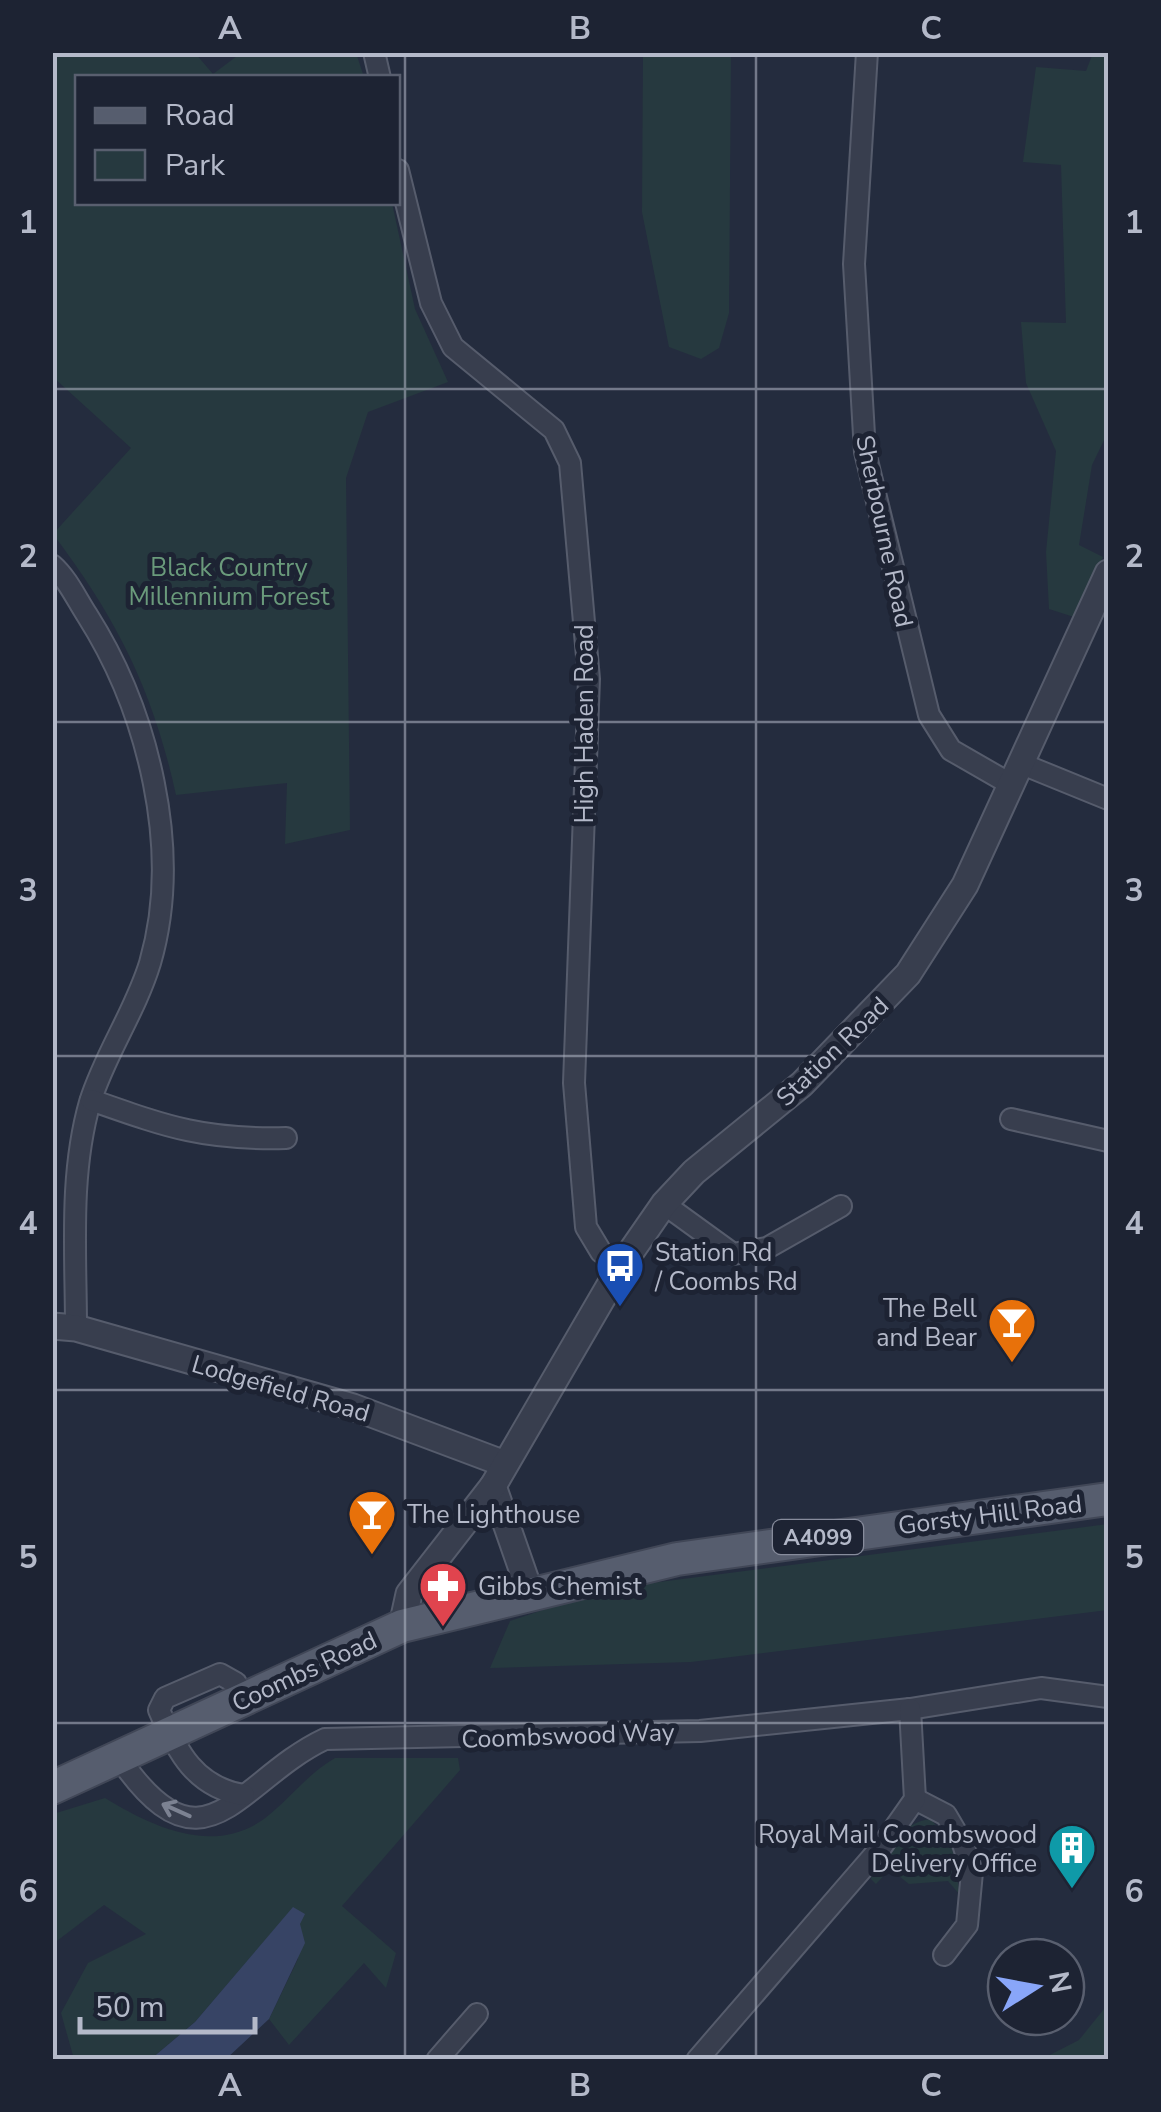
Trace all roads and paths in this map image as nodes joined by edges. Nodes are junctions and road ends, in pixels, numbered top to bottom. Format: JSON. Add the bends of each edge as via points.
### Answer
{"nodes":[{"id":1,"x":866,"y":52,"type":"edge"},
{"id":2,"x":400,"y":178,"type":"edge"},
{"id":3,"x":52,"y":565,"type":"edge"},
{"id":4,"x":1108,"y":574,"type":"edge"},
{"id":5,"x":1017,"y":774,"type":"junction"},
{"id":6,"x":1108,"y":798,"type":"edge"},
{"id":7,"x":91,"y":1100,"type":"junction"},
{"id":8,"x":1011,"y":1119,"type":"dead end"},
{"id":9,"x":286,"y":1138,"type":"dead end"},
{"id":10,"x":1108,"y":1141,"type":"edge"},
{"id":11,"x":664,"y":1204,"type":"junction"},
{"id":12,"x":841,"y":1206,"type":"dead end"},
{"id":13,"x":620,"y":1266,"type":"junction"},
{"id":14,"x":64,"y":1327,"type":"edge"},
{"id":15,"x":499,"y":1475,"type":"junction"},
{"id":16,"x":1108,"y":1499,"type":"edge"},
{"id":17,"x":530,"y":1596,"type":"junction"},
{"id":18,"x":402,"y":1626,"type":"junction"},
{"id":19,"x":1108,"y":1696,"type":"edge"},
{"id":20,"x":910,"y":1708,"type":"junction"},
{"id":21,"x":170,"y":1735,"type":"junction"},
{"id":22,"x":120,"y":1759,"type":"junction"},
{"id":23,"x":52,"y":1788,"type":"edge"},
{"id":24,"x":244,"y":1796,"type":"junction"},
{"id":25,"x":915,"y":1799,"type":"junction"},
{"id":26,"x":944,"y":1955,"type":"dead end"},
{"id":27,"x":477,"y":2014,"type":"dead end"},
{"id":28,"x":437,"y":2060,"type":"edge"},
{"id":29,"x":697,"y":2060,"type":"edge"}],
"edges":[{"from":1,"to":5,"type":"street","name":"Sherbourne Road","via":[[854,264],[864,452],[929,715],[951,750]]},
{"from":2,"to":13,"type":"street","name":"High Haden Road","via":[[431,303],[453,348],[554,430],[570,464],[588,679],[574,1083],[586,1227]]},
{"from":3,"to":7,"type":"street","via":[[132,697],[160,825],[151,960]]},
{"from":4,"to":5,"type":"street","name":"Station Road"},
{"from":5,"to":6,"type":"street","name":"Sherbourne Road"},
{"from":5,"to":11,"type":"street","name":"Station Road","via":[[965,886],[908,974],[816,1071]]},
{"from":7,"to":9,"type":"street","via":[[186,1134]]},
{"from":7,"to":14,"type":"street","via":[[78,1162]]},
{"from":8,"to":10,"type":"street"},
{"from":11,"to":12,"type":"street","via":[[733,1254],[768,1248]]},
{"from":11,"to":13,"type":"street","name":"Station Road"},
{"from":13,"to":15,"type":"street","name":"Station Road"},
{"from":14,"to":15,"type":"street","name":"Lodgefield Road","via":[[353,1407]]},
{"from":15,"to":17,"type":"street"},
{"from":15,"to":18,"type":"street","name":"Coombs Road","via":[[409,1594]]},
{"from":16,"to":17,"type":"main road","name":"Gorsty Hill Road","number":"A4099","via":[[677,1559]]},
{"from":17,"to":18,"type":"main road","name":"Gorsty Hill Road","number":"A4099"},
{"from":18,"to":21,"type":"main road","name":"Coombs Road","number":"A4099"},
{"from":19,"to":20,"type":"street","name":"Coombswood Way","via":[[1041,1688]]},
{"from":20,"to":24,"type":"street","name":"Coombswood Way","via":[[700,1730],[325,1740],[295,1754]]},
{"from":20,"to":25,"type":"street"},
{"from":21,"to":22,"type":"main road","name":"Coombs Road","number":"A4099"},
{"from":21,"to":24,"type":"street","via":[[196,1776],[218,1792]]},
{"from":22,"to":23,"type":"main road","name":"Coombs Road","number":"A4099"},
{"from":24,"to":22,"type":"street","name":"Coombswood Way","one_way":true,"via":[[232,1810],[208,1818],[178,1816],[135,1781]]},
{"from":25,"to":26,"type":"street","via":[[946,1816],[972,1872],[967,1925]]},
{"from":25,"to":29,"type":"street"},
{"from":27,"to":28,"type":"street"}]}
